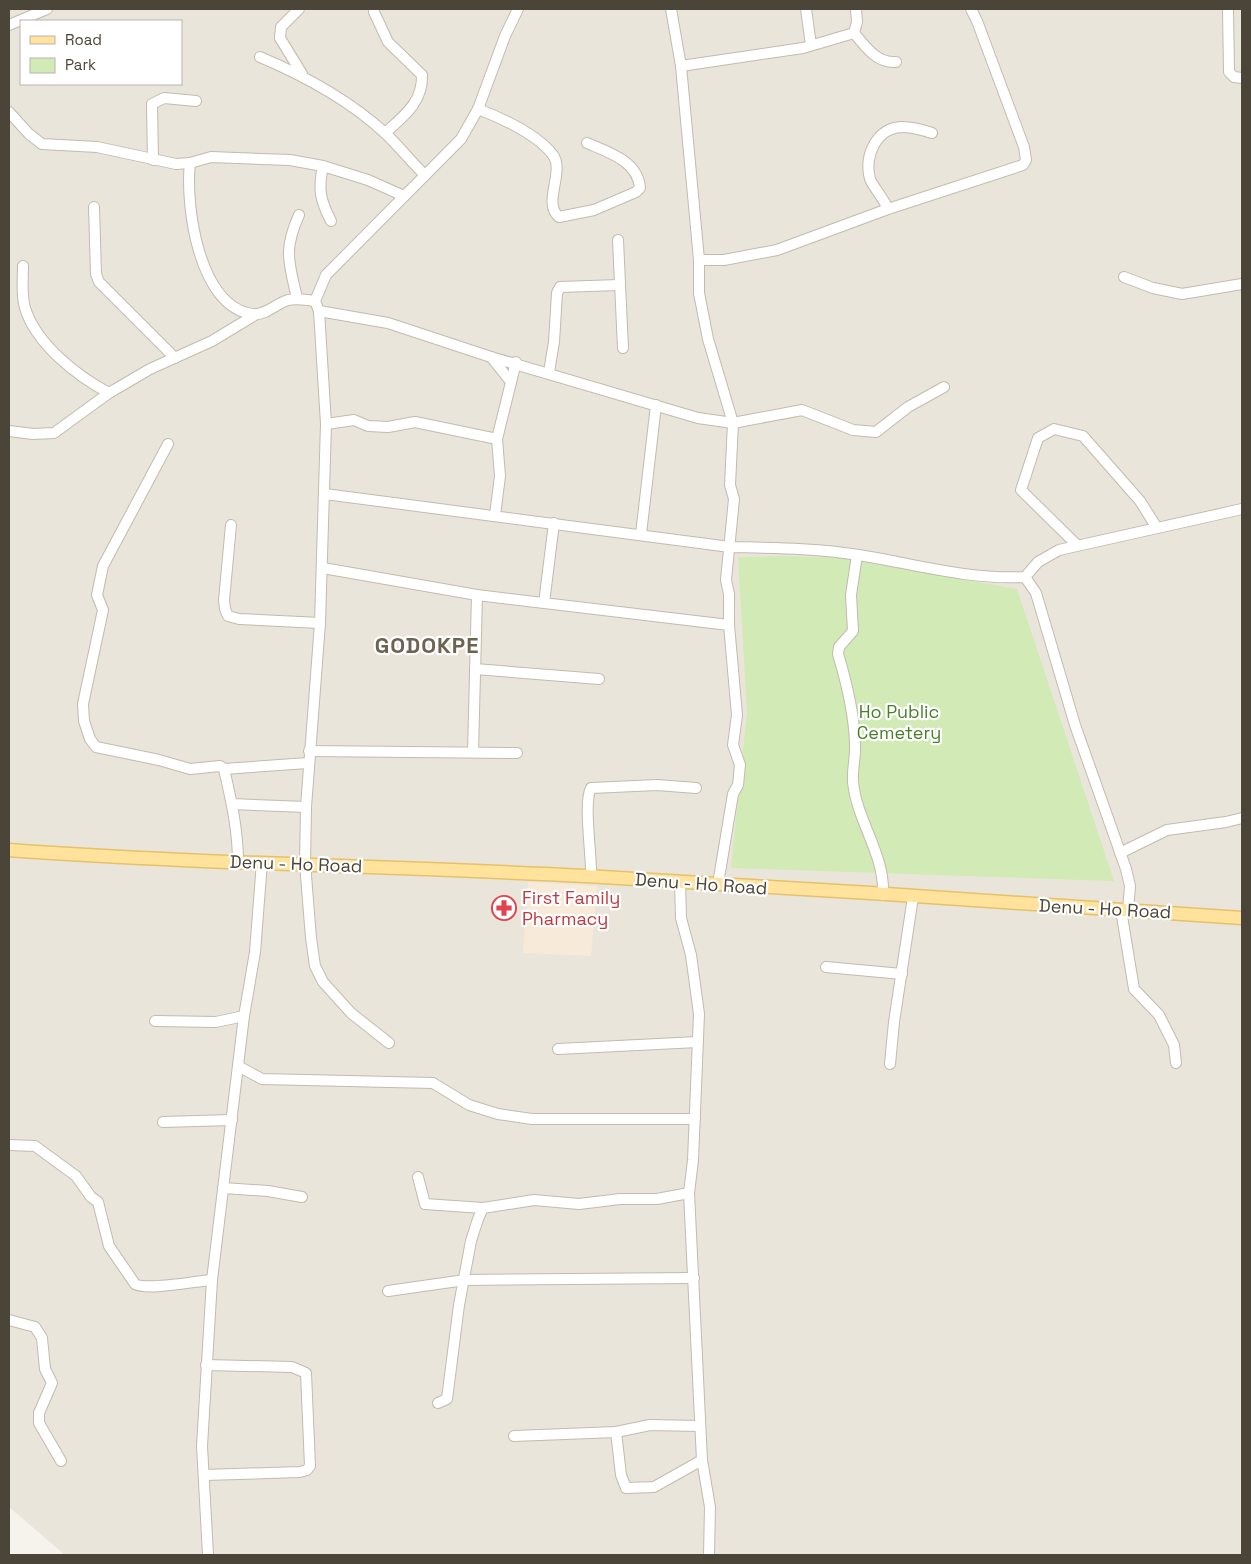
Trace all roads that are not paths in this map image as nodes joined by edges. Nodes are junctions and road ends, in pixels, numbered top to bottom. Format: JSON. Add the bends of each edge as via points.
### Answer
{"nodes":[{"id":1,"x":47,"y":9,"type":"edge"},
{"id":2,"x":298,"y":9,"type":"edge"},
{"id":3,"x":518,"y":9,"type":"edge"},
{"id":4,"x":671,"y":9,"type":"edge"},
{"id":5,"x":806,"y":9,"type":"edge"},
{"id":6,"x":856,"y":9,"type":"edge"},
{"id":7,"x":970,"y":9,"type":"edge"},
{"id":8,"x":1228,"y":9,"type":"edge"},
{"id":9,"x":374,"y":12,"type":"dead end"},
{"id":10,"x":21,"y":20,"type":"edge"},
{"id":11,"x":854,"y":33,"type":"junction"},
{"id":12,"x":812,"y":45,"type":"junction"},
{"id":13,"x":260,"y":57,"type":"dead end"},
{"id":14,"x":896,"y":62,"type":"dead end"},
{"id":15,"x":681,"y":66,"type":"junction"},
{"id":16,"x":302,"y":75,"type":"junction"},
{"id":17,"x":1242,"y":78,"type":"edge"},
{"id":18,"x":196,"y":101,"type":"dead end"},
{"id":19,"x":478,"y":109,"type":"junction"},
{"id":20,"x":9,"y":112,"type":"edge"},
{"id":21,"x":385,"y":133,"type":"junction"},
{"id":22,"x":932,"y":133,"type":"dead end"},
{"id":23,"x":587,"y":143,"type":"dead end"},
{"id":24,"x":153,"y":160,"type":"junction"},
{"id":25,"x":190,"y":163,"type":"junction"},
{"id":26,"x":323,"y":166,"type":"junction"},
{"id":27,"x":424,"y":175,"type":"junction"},
{"id":28,"x":404,"y":196,"type":"junction"},
{"id":29,"x":94,"y":207,"type":"dead end"},
{"id":30,"x":888,"y":209,"type":"junction"},
{"id":31,"x":299,"y":215,"type":"dead end"},
{"id":32,"x":331,"y":221,"type":"dead end"},
{"id":33,"x":618,"y":240,"type":"dead end"},
{"id":34,"x":698,"y":260,"type":"junction"},
{"id":35,"x":23,"y":266,"type":"dead end"},
{"id":36,"x":1124,"y":277,"type":"dead end"},
{"id":37,"x":1242,"y":284,"type":"edge"},
{"id":38,"x":619,"y":285,"type":"junction"},
{"id":39,"x":297,"y":298,"type":"junction"},
{"id":40,"x":317,"y":306,"type":"junction"},
{"id":41,"x":255,"y":315,"type":"junction"},
{"id":42,"x":623,"y":348,"type":"dead end"},
{"id":43,"x":491,"y":357,"type":"junction"},
{"id":44,"x":175,"y":358,"type":"junction"},
{"id":45,"x":516,"y":362,"type":"junction"},
{"id":46,"x":549,"y":372,"type":"junction"},
{"id":47,"x":511,"y":382,"type":"junction"},
{"id":48,"x":944,"y":386,"type":"dead end"},
{"id":49,"x":109,"y":393,"type":"junction"},
{"id":50,"x":656,"y":404,"type":"junction"},
{"id":51,"x":733,"y":423,"type":"junction"},
{"id":52,"x":326,"y":424,"type":"junction"},
{"id":53,"x":9,"y":430,"type":"edge"},
{"id":54,"x":497,"y":439,"type":"junction"},
{"id":55,"x":168,"y":444,"type":"dead end"},
{"id":56,"x":325,"y":494,"type":"junction"},
{"id":57,"x":1242,"y":509,"type":"edge"},
{"id":58,"x":495,"y":515,"type":"junction"},
{"id":59,"x":554,"y":523,"type":"junction"},
{"id":60,"x":231,"y":525,"type":"dead end"},
{"id":61,"x":1157,"y":528,"type":"junction"},
{"id":62,"x":641,"y":534,"type":"junction"},
{"id":63,"x":1077,"y":546,"type":"junction"},
{"id":64,"x":730,"y":547,"type":"junction"},
{"id":65,"x":857,"y":555,"type":"junction"},
{"id":66,"x":323,"y":568,"type":"junction"},
{"id":67,"x":1025,"y":577,"type":"junction"},
{"id":68,"x":478,"y":595,"type":"junction"},
{"id":69,"x":544,"y":603,"type":"junction"},
{"id":70,"x":320,"y":623,"type":"junction"},
{"id":71,"x":729,"y":625,"type":"junction"},
{"id":72,"x":475,"y":669,"type":"junction"},
{"id":73,"x":599,"y":679,"type":"dead end"},
{"id":74,"x":309,"y":751,"type":"junction"},
{"id":75,"x":473,"y":752,"type":"junction"},
{"id":76,"x":517,"y":753,"type":"dead end"},
{"id":77,"x":308,"y":763,"type":"junction"},
{"id":78,"x":224,"y":769,"type":"junction"},
{"id":79,"x":696,"y":788,"type":"dead end"},
{"id":80,"x":232,"y":804,"type":"junction"},
{"id":81,"x":306,"y":807,"type":"junction"},
{"id":82,"x":1242,"y":818,"type":"edge"},
{"id":83,"x":9,"y":850,"type":"edge"},
{"id":84,"x":1120,"y":853,"type":"junction"},
{"id":85,"x":238,"y":862,"type":"junction"},
{"id":86,"x":262,"y":862,"type":"junction"},
{"id":87,"x":305,"y":863,"type":"junction"},
{"id":88,"x":591,"y":876,"type":"junction"},
{"id":89,"x":680,"y":882,"type":"junction"},
{"id":90,"x":718,"y":884,"type":"junction"},
{"id":91,"x":883,"y":895,"type":"junction"},
{"id":92,"x":913,"y":897,"type":"junction"},
{"id":93,"x":1124,"y":910,"type":"junction"},
{"id":94,"x":1242,"y":918,"type":"edge"},
{"id":95,"x":826,"y":967,"type":"dead end"},
{"id":96,"x":902,"y":974,"type":"junction"},
{"id":97,"x":244,"y":1016,"type":"junction"},
{"id":98,"x":155,"y":1021,"type":"dead end"},
{"id":99,"x":698,"y":1042,"type":"junction"},
{"id":100,"x":389,"y":1043,"type":"dead end"},
{"id":101,"x":558,"y":1049,"type":"dead end"},
{"id":102,"x":890,"y":1064,"type":"dead end"},
{"id":103,"x":1176,"y":1064,"type":"dead end"},
{"id":104,"x":238,"y":1066,"type":"junction"},
{"id":105,"x":232,"y":1120,"type":"junction"},
{"id":106,"x":695,"y":1120,"type":"junction"},
{"id":107,"x":163,"y":1122,"type":"dead end"},
{"id":108,"x":9,"y":1145,"type":"edge"},
{"id":109,"x":418,"y":1177,"type":"dead end"},
{"id":110,"x":223,"y":1188,"type":"junction"},
{"id":111,"x":689,"y":1193,"type":"junction"},
{"id":112,"x":302,"y":1197,"type":"dead end"},
{"id":113,"x":484,"y":1208,"type":"junction"},
{"id":114,"x":694,"y":1278,"type":"junction"},
{"id":115,"x":212,"y":1280,"type":"junction"},
{"id":116,"x":465,"y":1280,"type":"junction"},
{"id":117,"x":388,"y":1290,"type":"dead end"},
{"id":118,"x":9,"y":1320,"type":"edge"},
{"id":119,"x":206,"y":1365,"type":"junction"},
{"id":120,"x":438,"y":1403,"type":"dead end"},
{"id":121,"x":700,"y":1426,"type":"junction"},
{"id":122,"x":616,"y":1432,"type":"junction"},
{"id":123,"x":514,"y":1436,"type":"dead end"},
{"id":124,"x":702,"y":1460,"type":"junction"},
{"id":125,"x":61,"y":1462,"type":"dead end"},
{"id":126,"x":204,"y":1475,"type":"junction"},
{"id":127,"x":208,"y":1555,"type":"edge"},
{"id":128,"x":709,"y":1555,"type":"edge"}],
"edges":[{"from":1,"to":10,"type":"street"},
{"from":2,"to":16,"type":"street","via":[[281,27],[280,38]]},
{"from":3,"to":19,"type":"street"},
{"from":4,"to":15,"type":"street"},
{"from":5,"to":12,"type":"street"},
{"from":6,"to":11,"type":"street"},
{"from":7,"to":30,"type":"street","via":[[978,21],[1026,160],[1017,168]]},
{"from":8,"to":17,"type":"street","via":[[1229,72]]},
{"from":9,"to":21,"type":"street","via":[[388,42],[422,75],[416,104]]},
{"from":11,"to":12,"type":"street"},
{"from":11,"to":14,"type":"street","via":[[873,54],[885,62]]},
{"from":12,"to":15,"type":"street"},
{"from":13,"to":16,"type":"street"},
{"from":15,"to":34,"type":"street"},
{"from":16,"to":21,"type":"street"},
{"from":18,"to":24,"type":"street","via":[[164,98],[152,104]]},
{"from":19,"to":23,"type":"street","via":[[530,135],[554,156],[557,168],[554,210],[559,218],[594,210],[640,188],[634,170],[615,155]]},
{"from":19,"to":27,"type":"street","via":[[460,139]]},
{"from":20,"to":24,"type":"street","via":[[42,144],[97,146]]},
{"from":21,"to":27,"type":"street"},
{"from":22,"to":30,"type":"street","via":[[901,127],[888,130],[874,142],[868,156],[870,180]]},
{"from":24,"to":25,"type":"street"},
{"from":25,"to":26,"type":"street","via":[[211,157],[290,160]]},
{"from":25,"to":41,"type":"street","via":[[188,176],[197,248],[218,293],[238,310]]},
{"from":26,"to":28,"type":"street","via":[[368,180]]},
{"from":26,"to":32,"type":"street","via":[[320,190]]},
{"from":27,"to":28,"type":"street"},
{"from":28,"to":40,"type":"street","via":[[326,275]]},
{"from":29,"to":44,"type":"street","via":[[99,282]]},
{"from":30,"to":34,"type":"street","via":[[777,250],[724,260]]},
{"from":31,"to":39,"type":"street","via":[[288,250]]},
{"from":33,"to":38,"type":"street"},
{"from":34,"to":51,"type":"street","via":[[699,293],[708,339]]},
{"from":35,"to":49,"type":"street","via":[[24,306],[29,318],[64,363],[80,377]]},
{"from":36,"to":37,"type":"street","via":[[1182,294]]},
{"from":38,"to":42,"type":"street"},
{"from":38,"to":46,"type":"street","via":[[560,287]]},
{"from":39,"to":40,"type":"street"},
{"from":39,"to":41,"type":"street"},
{"from":40,"to":43,"type":"street","via":[[388,323]]},
{"from":40,"to":52,"type":"street"},
{"from":41,"to":44,"type":"street","via":[[212,341]]},
{"from":43,"to":45,"type":"street"},
{"from":43,"to":47,"type":"street"},
{"from":44,"to":49,"type":"street"},
{"from":45,"to":46,"type":"street"},
{"from":45,"to":47,"type":"street"},
{"from":46,"to":50,"type":"street"},
{"from":47,"to":54,"type":"street"},
{"from":48,"to":51,"type":"street","via":[[908,406],[876,432],[853,430],[802,410]]},
{"from":49,"to":53,"type":"street","via":[[54,433]]},
{"from":50,"to":51,"type":"street","via":[[698,418]]},
{"from":50,"to":62,"type":"street"},
{"from":51,"to":64,"type":"street","via":[[730,485],[734,499]]},
{"from":52,"to":54,"type":"street","via":[[354,420],[368,426],[388,427],[415,422]]},
{"from":52,"to":56,"type":"street"},
{"from":54,"to":58,"type":"street","via":[[500,476]]},
{"from":55,"to":78,"type":"street","via":[[103,566],[97,595],[103,610],[84,704],[84,721],[96,747],[190,769],[220,766]]},
{"from":56,"to":58,"type":"street"},
{"from":56,"to":66,"type":"street"},
{"from":57,"to":61,"type":"street"},
{"from":58,"to":59,"type":"street"},
{"from":59,"to":62,"type":"street"},
{"from":59,"to":69,"type":"street"},
{"from":60,"to":70,"type":"street","via":[[224,600],[228,616]]},
{"from":61,"to":63,"type":"street"},
{"from":61,"to":63,"type":"street","via":[[1140,501],[1083,436],[1054,429],[1038,438],[1021,490]]},
{"from":62,"to":64,"type":"street"},
{"from":63,"to":67,"type":"street","via":[[1059,550],[1038,562]]},
{"from":64,"to":65,"type":"street","via":[[797,548]]},
{"from":64,"to":71,"type":"street","via":[[726,580]]},
{"from":65,"to":67,"type":"street","via":[[998,578]]},
{"from":65,"to":91,"type":"street","via":[[851,595],[853,631],[839,647],[838,654],[851,696],[855,745],[853,781],[859,808],[881,864]]},
{"from":66,"to":68,"type":"street"},
{"from":66,"to":70,"type":"street"},
{"from":67,"to":84,"type":"street","via":[[1036,593],[1075,725]]},
{"from":68,"to":69,"type":"street"},
{"from":68,"to":72,"type":"street"},
{"from":69,"to":71,"type":"street"},
{"from":70,"to":74,"type":"street"},
{"from":71,"to":90,"type":"street","via":[[737,715],[733,745],[740,765]]},
{"from":72,"to":73,"type":"street"},
{"from":72,"to":75,"type":"street"},
{"from":74,"to":75,"type":"street"},
{"from":74,"to":77,"type":"street"},
{"from":75,"to":76,"type":"street"},
{"from":77,"to":78,"type":"street"},
{"from":77,"to":81,"type":"street"},
{"from":78,"to":80,"type":"street"},
{"from":79,"to":88,"type":"street","via":[[657,785],[591,788],[588,819]]},
{"from":80,"to":81,"type":"street"},
{"from":80,"to":85,"type":"street"},
{"from":81,"to":87,"type":"street"},
{"from":82,"to":84,"type":"street","via":[[1168,830]]},
{"from":83,"to":85,"type":"main road","name":"Denu - Ho Road"},
{"from":84,"to":93,"type":"street","via":[[1130,886]]},
{"from":85,"to":86,"type":"main road","name":"Denu - Ho Road"},
{"from":86,"to":87,"type":"main road","name":"Denu - Ho Road"},
{"from":86,"to":97,"type":"street","via":[[254,952]]},
{"from":87,"to":88,"type":"main road","name":"Denu - Ho Road"},
{"from":87,"to":100,"type":"street","via":[[317,973],[329,991],[351,1013]]},
{"from":88,"to":89,"type":"main road","name":"Denu - Ho Road"},
{"from":89,"to":90,"type":"main road","name":"Denu - Ho Road"},
{"from":89,"to":99,"type":"street","via":[[681,918],[697,988]]},
{"from":90,"to":91,"type":"main road","name":"Denu - Ho Road"},
{"from":91,"to":92,"type":"main road","name":"Denu - Ho Road"},
{"from":92,"to":93,"type":"main road","name":"Denu - Ho Road"},
{"from":92,"to":96,"type":"street"},
{"from":93,"to":94,"type":"main road","name":"Denu - Ho Road"},
{"from":93,"to":103,"type":"street","via":[[1134,988],[1160,1015],[1174,1045]]},
{"from":95,"to":96,"type":"street"},
{"from":96,"to":102,"type":"street"},
{"from":97,"to":98,"type":"street","via":[[209,1022]]},
{"from":97,"to":104,"type":"street"},
{"from":99,"to":101,"type":"street"},
{"from":99,"to":106,"type":"street"},
{"from":104,"to":105,"type":"street"},
{"from":104,"to":106,"type":"street","via":[[262,1079],[433,1083],[469,1105],[498,1114],[532,1118]]},
{"from":105,"to":107,"type":"street"},
{"from":105,"to":110,"type":"street"},
{"from":106,"to":111,"type":"street"},
{"from":108,"to":115,"type":"street","via":[[35,1146],[76,1176],[91,1198],[98,1202],[109,1246],[135,1284],[154,1288]]},
{"from":109,"to":113,"type":"street","via":[[425,1204]]},
{"from":110,"to":112,"type":"street"},
{"from":110,"to":115,"type":"street"},
{"from":111,"to":113,"type":"street","via":[[657,1199],[579,1204],[534,1200]]},
{"from":111,"to":114,"type":"street"},
{"from":113,"to":116,"type":"street","via":[[475,1226]]},
{"from":114,"to":116,"type":"street"},
{"from":114,"to":121,"type":"street"},
{"from":115,"to":119,"type":"street"},
{"from":116,"to":117,"type":"street"},
{"from":116,"to":120,"type":"street","via":[[450,1386],[447,1399]]},
{"from":118,"to":125,"type":"street","via":[[36,1327],[40,1333],[45,1368],[52,1383],[39,1413],[39,1423]]},
{"from":119,"to":126,"type":"street","via":[[202,1446]]},
{"from":119,"to":126,"type":"street","via":[[292,1367],[306,1373],[310,1466],[300,1472]]},
{"from":121,"to":122,"type":"street","via":[[650,1425]]},
{"from":121,"to":124,"type":"street"},
{"from":122,"to":123,"type":"street"},
{"from":122,"to":124,"type":"street","via":[[621,1475],[626,1488],[654,1487]]},
{"from":124,"to":128,"type":"street","via":[[710,1507]]},
{"from":126,"to":127,"type":"street"}]}
